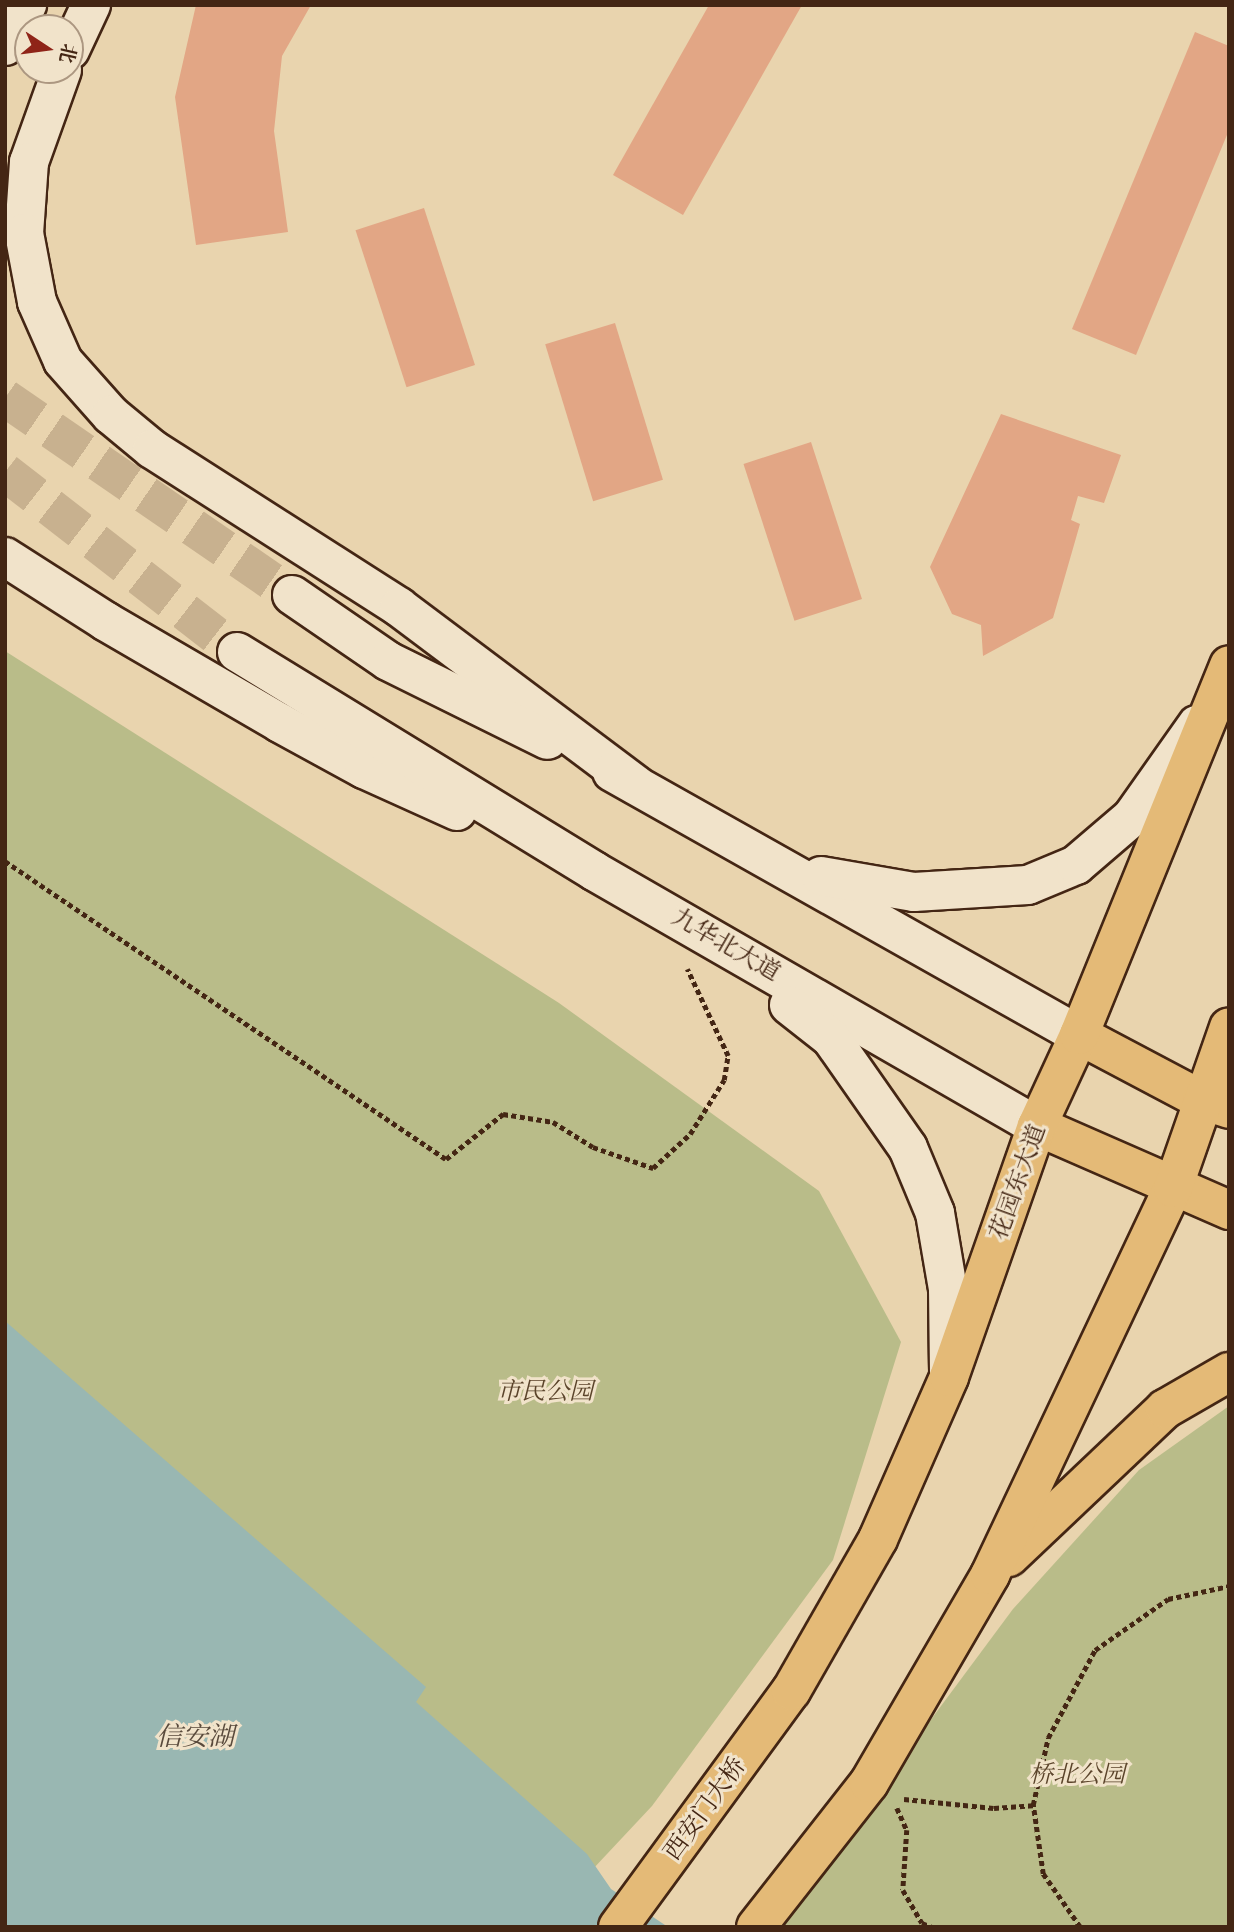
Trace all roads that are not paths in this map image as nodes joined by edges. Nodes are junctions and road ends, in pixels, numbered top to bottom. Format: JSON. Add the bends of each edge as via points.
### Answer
{"nodes":[{"id":1,"x":27,"y":5,"type":"edge"},
{"id":2,"x":5,"y":46,"type":"edge"},
{"id":3,"x":57,"y":84,"type":"edge"},
{"id":4,"x":5,"y":557,"type":"edge"},
{"id":5,"x":292,"y":595,"type":"tunnel mouth"},
{"id":6,"x":237,"y":652,"type":"tunnel mouth"},
{"id":7,"x":1229,"y":666,"type":"edge"},
{"id":8,"x":1212,"y":703,"type":"junction"},
{"id":9,"x":635,"y":784,"type":"junction"},
{"id":10,"x":777,"y":864,"type":"junction"},
{"id":11,"x":594,"y":871,"type":"junction"},
{"id":12,"x":656,"y":905,"type":"junction"},
{"id":13,"x":1229,"y":1027,"type":"edge"},
{"id":14,"x":1079,"y":1035,"type":"junction"},
{"id":15,"x":1216,"y":1105,"type":"edge"},
{"id":16,"x":1037,"y":1126,"type":"junction"},
{"id":17,"x":1173,"y":1188,"type":"junction"},
{"id":18,"x":1229,"y":1210,"type":"edge"},
{"id":19,"x":1229,"y":1372,"type":"edge"},
{"id":20,"x":950,"y":1377,"type":"junction"},
{"id":21,"x":990,"y":1576,"type":"junction"},
{"id":22,"x":792,"y":1691,"type":"joint"},
{"id":23,"x":618,"y":1927,"type":"edge"},
{"id":24,"x":756,"y":1927,"type":"edge"}],
"edges":[{"from":1,"to":2,"type":"main road"},
{"from":3,"to":9,"type":"main road","via":[[29,162],[24,233],[37,302],[63,360],[111,415],[200,482],[398,607]]},
{"from":4,"to":11,"type":"main road","via":[[196,676],[364,769]]},
{"from":5,"to":9,"type":"main road","via":[[388,661]]},
{"from":6,"to":11,"type":"main road","name":"九华北大道"},
{"from":7,"to":8,"type":"main road","name":"花园东大道"},
{"from":8,"to":10,"type":"main road","via":[[1132,817],[1076,865],[1028,885],[914,892],[852,885]]},
{"from":8,"to":14,"type":"main road","name":"花园东大道"},
{"from":9,"to":10,"type":"main road"},
{"from":10,"to":14,"type":"main road"},
{"from":11,"to":12,"type":"main road","name":"九华北大道"},
{"from":12,"to":16,"type":"main road","name":"九华北大道"},
{"from":12,"to":20,"type":"main road","via":[[831,1038],[908,1149],[935,1213],[948,1289]]},
{"from":13,"to":15,"type":"main road"},
{"from":14,"to":15,"type":"main road"},
{"from":14,"to":16,"type":"main road","name":"花园东大道"},
{"from":15,"to":17,"type":"main road"},
{"from":16,"to":17,"type":"main road","name":"九华北大道"},
{"from":16,"to":20,"type":"main road","name":"花园东大道"},
{"from":17,"to":18,"type":"main road","name":"九华北大道"},
{"from":17,"to":21,"type":"main road"},
{"from":19,"to":21,"type":"main road","via":[[1164,1409]]},
{"from":20,"to":22,"type":"main road","name":"花园东大道","via":[[878,1539]]},
{"from":21,"to":24,"type":"main road","via":[[869,1783]]},
{"from":22,"to":23,"type":"main road","name":"西安门大桥"}]}
